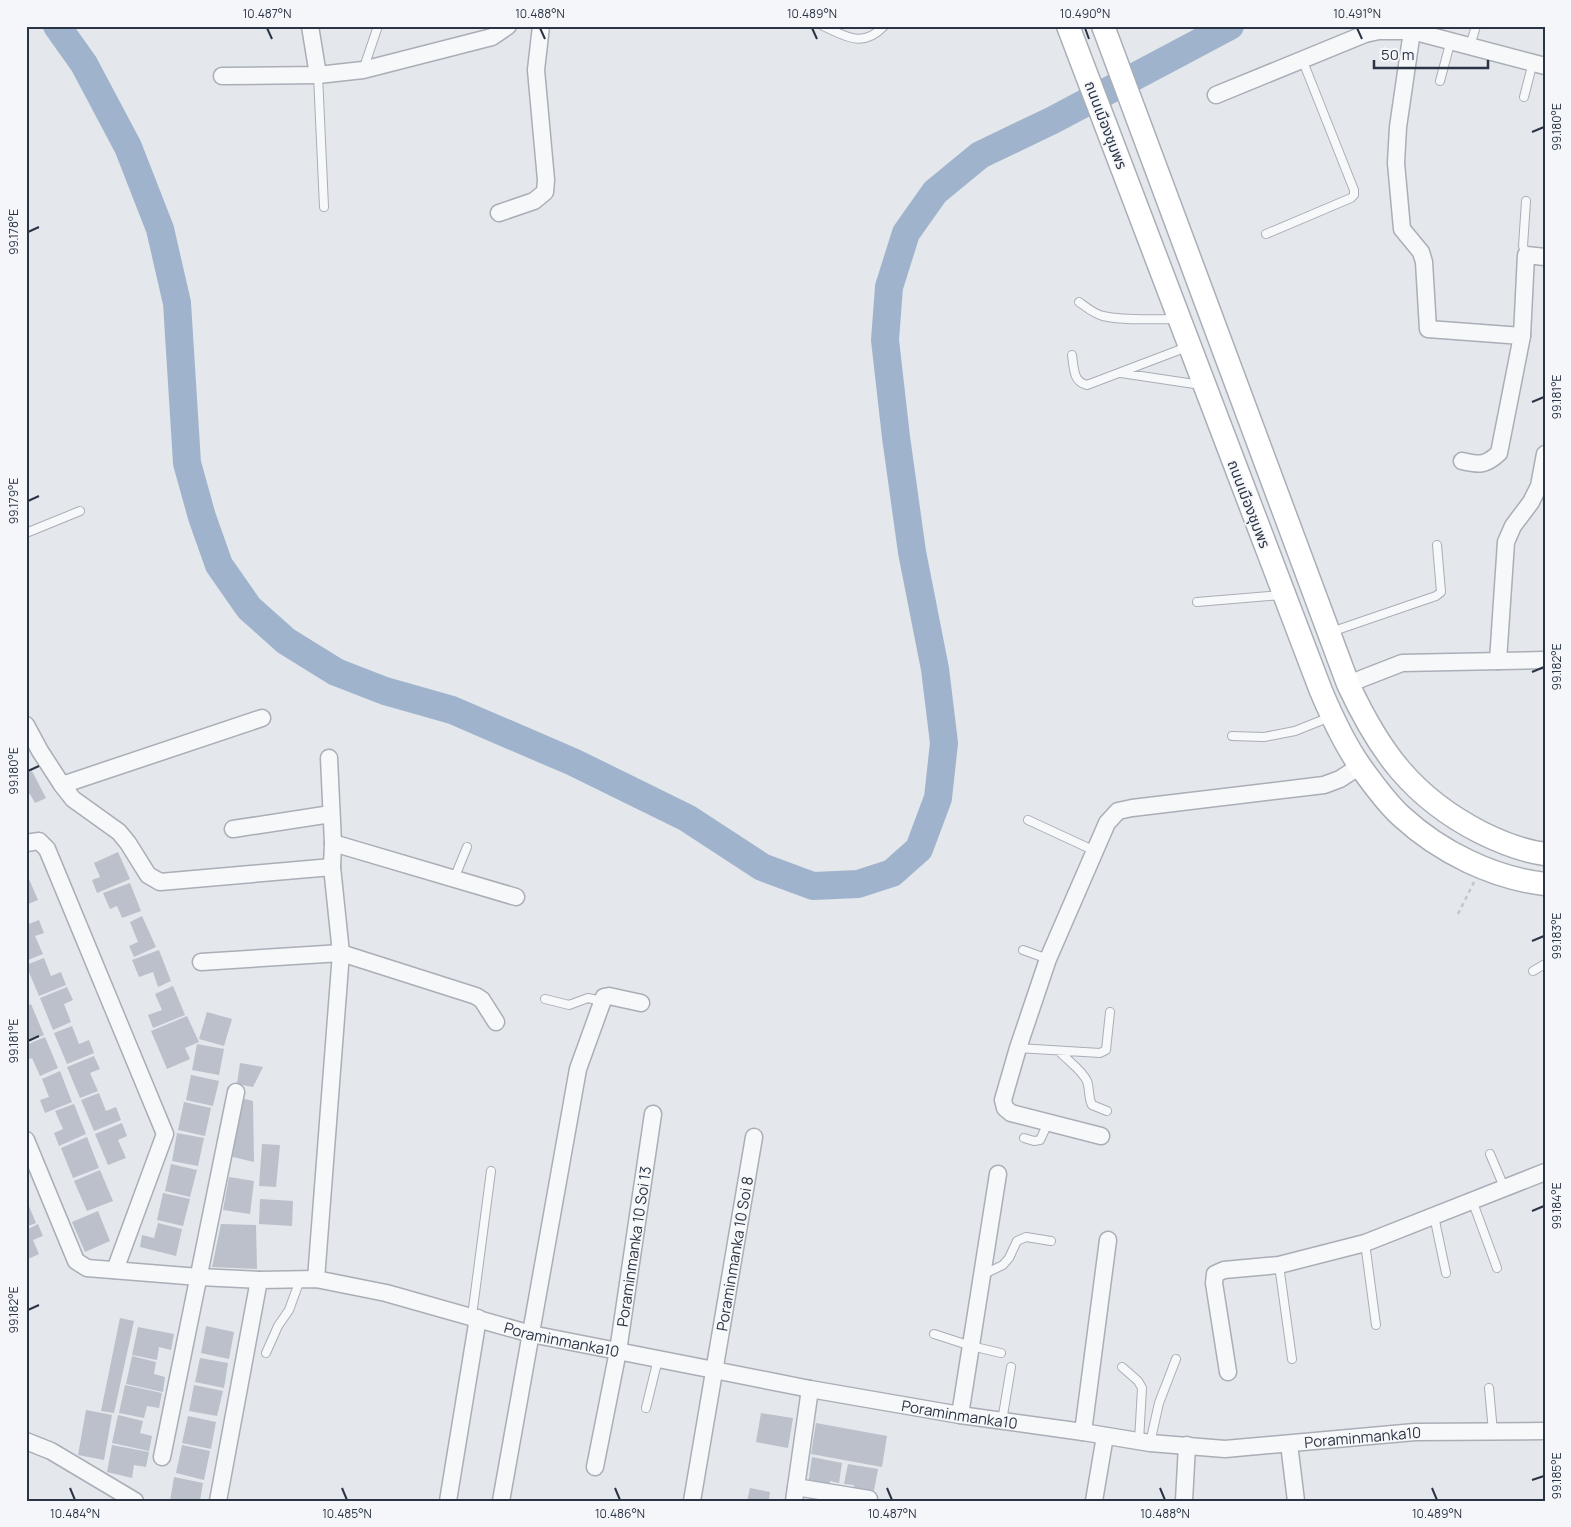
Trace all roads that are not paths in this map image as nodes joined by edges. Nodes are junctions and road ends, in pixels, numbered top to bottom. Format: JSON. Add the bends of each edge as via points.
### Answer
{"nodes":[{"id":1,"x":310,"y":26,"type":"edge"},
{"id":2,"x":378,"y":26,"type":"edge"},
{"id":3,"x":508,"y":26,"type":"edge"},
{"id":4,"x":541,"y":26,"type":"edge"},
{"id":5,"x":822,"y":26,"type":"edge"},
{"id":6,"x":884,"y":26,"type":"edge"},
{"id":7,"x":1068,"y":26,"type":"edge"},
{"id":8,"x":1104,"y":26,"type":"edge"},
{"id":9,"x":1476,"y":26,"type":"edge"},
{"id":10,"x":1412,"y":31,"type":"junction"},
{"id":11,"x":1451,"y":40,"type":"junction"},
{"id":12,"x":1470,"y":46,"type":"junction"},
{"id":13,"x":1302,"y":59,"type":"junction"},
{"id":14,"x":1539,"y":64,"type":"edge"},
{"id":15,"x":362,"y":70,"type":"junction"},
{"id":16,"x":318,"y":75,"type":"junction"},
{"id":17,"x":222,"y":76,"type":"dead end"},
{"id":18,"x":1440,"y":81,"type":"dead end"},
{"id":19,"x":1216,"y":95,"type":"dead end"},
{"id":20,"x":1524,"y":97,"type":"dead end"},
{"id":21,"x":1526,"y":201,"type":"dead end"},
{"id":22,"x":324,"y":207,"type":"dead end"},
{"id":23,"x":499,"y":213,"type":"dead end"},
{"id":24,"x":1266,"y":234,"type":"dead end"},
{"id":25,"x":1526,"y":255,"type":"junction"},
{"id":26,"x":1545,"y":257,"type":"edge"},
{"id":27,"x":1079,"y":302,"type":"dead end"},
{"id":28,"x":1179,"y":319,"type":"junction"},
{"id":29,"x":1522,"y":336,"type":"junction"},
{"id":30,"x":1189,"y":346,"type":"junction"},
{"id":31,"x":1072,"y":355,"type":"dead end"},
{"id":32,"x":1118,"y":372,"type":"junction"},
{"id":33,"x":1204,"y":385,"type":"junction"},
{"id":34,"x":1545,"y":454,"type":"edge"},
{"id":35,"x":1462,"y":462,"type":"dead end"},
{"id":36,"x":80,"y":511,"type":"dead end"},
{"id":37,"x":26,"y":533,"type":"edge"},
{"id":38,"x":1437,"y":545,"type":"dead end"},
{"id":39,"x":1284,"y":595,"type":"junction"},
{"id":40,"x":1197,"y":602,"type":"dead end"},
{"id":41,"x":1329,"y":633,"type":"junction"},
{"id":42,"x":1545,"y":660,"type":"edge"},
{"id":43,"x":1498,"y":661,"type":"junction"},
{"id":44,"x":1348,"y":684,"type":"junction"},
{"id":45,"x":1332,"y":716,"type":"junction"},
{"id":46,"x":262,"y":718,"type":"dead end"},
{"id":47,"x":26,"y":725,"type":"edge"},
{"id":48,"x":1232,"y":736,"type":"dead end"},
{"id":49,"x":329,"y":758,"type":"dead end"},
{"id":50,"x":1360,"y":766,"type":"junction"},
{"id":51,"x":62,"y":786,"type":"junction"},
{"id":52,"x":330,"y":814,"type":"junction"},
{"id":53,"x":1028,"y":820,"type":"dead end"},
{"id":54,"x":233,"y":828,"type":"dead end"},
{"id":55,"x":26,"y":843,"type":"edge"},
{"id":56,"x":333,"y":843,"type":"junction"},
{"id":57,"x":467,"y":847,"type":"dead end"},
{"id":58,"x":1095,"y":851,"type":"junction"},
{"id":59,"x":1545,"y":854,"type":"edge"},
{"id":60,"x":332,"y":867,"type":"junction"},
{"id":61,"x":454,"y":879,"type":"junction"},
{"id":62,"x":1545,"y":884,"type":"edge"},
{"id":63,"x":516,"y":897,"type":"dead end"},
{"id":64,"x":1023,"y":950,"type":"dead end"},
{"id":65,"x":341,"y":953,"type":"junction"},
{"id":66,"x":1048,"y":959,"type":"junction"},
{"id":67,"x":201,"y":962,"type":"dead end"},
{"id":68,"x":1545,"y":964,"type":"edge"},
{"id":69,"x":1533,"y":971,"type":"dead end"},
{"id":70,"x":545,"y":999,"type":"dead end"},
{"id":71,"x":602,"y":1001,"type":"junction"},
{"id":72,"x":641,"y":1003,"type":"dead end"},
{"id":73,"x":1110,"y":1012,"type":"dead end"},
{"id":74,"x":496,"y":1022,"type":"dead end"},
{"id":75,"x":1018,"y":1048,"type":"junction"},
{"id":76,"x":1059,"y":1051,"type":"junction"},
{"id":77,"x":236,"y":1092,"type":"dead end"},
{"id":78,"x":1107,"y":1111,"type":"dead end"},
{"id":79,"x":653,"y":1114,"type":"dead end"},
{"id":80,"x":1048,"y":1123,"type":"junction"},
{"id":81,"x":1100,"y":1136,"type":"dead end"},
{"id":82,"x":754,"y":1137,"type":"dead end"},
{"id":83,"x":1024,"y":1138,"type":"dead end"},
{"id":84,"x":26,"y":1140,"type":"edge"},
{"id":85,"x":1490,"y":1154,"type":"dead end"},
{"id":86,"x":491,"y":1171,"type":"dead end"},
{"id":87,"x":1545,"y":1172,"type":"edge"},
{"id":88,"x":998,"y":1174,"type":"dead end"},
{"id":89,"x":1504,"y":1187,"type":"junction"},
{"id":90,"x":1472,"y":1200,"type":"junction"},
{"id":91,"x":1434,"y":1216,"type":"junction"},
{"id":92,"x":1108,"y":1240,"type":"dead end"},
{"id":93,"x":1051,"y":1241,"type":"dead end"},
{"id":94,"x":1365,"y":1243,"type":"junction"},
{"id":95,"x":1278,"y":1265,"type":"junction"},
{"id":96,"x":1497,"y":1268,"type":"dead end"},
{"id":97,"x":115,"y":1270,"type":"junction"},
{"id":98,"x":1446,"y":1273,"type":"dead end"},
{"id":99,"x":982,"y":1275,"type":"junction"},
{"id":100,"x":199,"y":1277,"type":"junction"},
{"id":101,"x":308,"y":1279,"type":"junction"},
{"id":102,"x":258,"y":1280,"type":"junction"},
{"id":103,"x":475,"y":1317,"type":"junction"},
{"id":104,"x":1376,"y":1326,"type":"dead end"},
{"id":105,"x":531,"y":1334,"type":"junction"},
{"id":106,"x":934,"y":1334,"type":"dead end"},
{"id":107,"x":971,"y":1346,"type":"junction"},
{"id":108,"x":618,"y":1351,"type":"junction"},
{"id":109,"x":266,"y":1353,"type":"dead end"},
{"id":110,"x":1001,"y":1353,"type":"dead end"},
{"id":111,"x":658,"y":1359,"type":"junction"},
{"id":112,"x":1176,"y":1359,"type":"dead end"},
{"id":113,"x":1292,"y":1359,"type":"dead end"},
{"id":114,"x":1011,"y":1367,"type":"dead end"},
{"id":115,"x":1122,"y":1368,"type":"dead end"},
{"id":116,"x":714,"y":1370,"type":"junction"},
{"id":117,"x":1228,"y":1372,"type":"dead end"},
{"id":118,"x":1489,"y":1388,"type":"dead end"},
{"id":119,"x":810,"y":1389,"type":"junction"},
{"id":120,"x":646,"y":1408,"type":"dead end"},
{"id":121,"x":960,"y":1415,"type":"junction"},
{"id":122,"x":1002,"y":1421,"type":"junction"},
{"id":123,"x":1545,"y":1431,"type":"edge"},
{"id":124,"x":1083,"y":1432,"type":"junction"},
{"id":125,"x":1493,"y":1432,"type":"junction"},
{"id":126,"x":1105,"y":1436,"type":"junction"},
{"id":127,"x":26,"y":1441,"type":"edge"},
{"id":128,"x":1145,"y":1442,"type":"junction"},
{"id":129,"x":1290,"y":1444,"type":"junction"},
{"id":130,"x":1187,"y":1446,"type":"junction"},
{"id":131,"x":162,"y":1457,"type":"dead end"},
{"id":132,"x":595,"y":1467,"type":"dead end"},
{"id":133,"x":795,"y":1494,"type":"edge"},
{"id":134,"x":870,"y":1499,"type":"dead end"},
{"id":135,"x":135,"y":1501,"type":"edge"},
{"id":136,"x":218,"y":1501,"type":"edge"},
{"id":137,"x":448,"y":1501,"type":"edge"},
{"id":138,"x":501,"y":1501,"type":"edge"},
{"id":139,"x":692,"y":1501,"type":"edge"},
{"id":140,"x":1094,"y":1501,"type":"edge"},
{"id":141,"x":1184,"y":1501,"type":"edge"},
{"id":142,"x":1296,"y":1501,"type":"edge"}],
"edges":[{"from":1,"to":16,"type":"street"},
{"from":2,"to":15,"type":"lane"},
{"from":3,"to":15,"type":"street","via":[[492,37]]},
{"from":4,"to":23,"type":"street","via":[[536,70],[545,192],[534,201]]},
{"from":5,"to":6,"type":"lane","via":[[856,40]]},
{"from":7,"to":28,"type":"main road","name":"ถนนเมืองชุมพร"},
{"from":8,"to":41,"type":"main road","name":"ถนนเมืองชุมพร"},
{"from":9,"to":12,"type":"lane"},
{"from":10,"to":11,"type":"street"},
{"from":10,"to":13,"type":"street","via":[[1365,34]]},
{"from":10,"to":29,"type":"street","via":[[1396,163],[1402,229],[1421,252],[1424,262],[1428,329]]},
{"from":11,"to":12,"type":"street"},
{"from":11,"to":18,"type":"lane"},
{"from":12,"to":14,"type":"street"},
{"from":13,"to":19,"type":"street"},
{"from":13,"to":24,"type":"lane","via":[[1354,195]]},
{"from":14,"to":20,"type":"lane"},
{"from":15,"to":16,"type":"street"},
{"from":16,"to":17,"type":"street"},
{"from":16,"to":22,"type":"lane"},
{"from":21,"to":25,"type":"lane","via":[[1523,246]]},
{"from":25,"to":26,"type":"street"},
{"from":25,"to":29,"type":"street"},
{"from":27,"to":28,"type":"lane","via":[[1102,316],[1140,320]]},
{"from":28,"to":30,"type":"main road","name":"ถนนเมืองชุมพร"},
{"from":29,"to":35,"type":"street","via":[[1499,453],[1479,465]]},
{"from":30,"to":32,"type":"lane"},
{"from":30,"to":33,"type":"main road","name":"ถนนเมืองชุมพร"},
{"from":31,"to":32,"type":"lane","via":[[1076,379],[1080,384],[1087,385]]},
{"from":32,"to":33,"type":"lane"},
{"from":33,"to":39,"type":"main road","name":"ถนนเมืองชุมพร"},
{"from":34,"to":43,"type":"street","via":[[1539,486],[1506,542]]},
{"from":36,"to":37,"type":"lane"},
{"from":38,"to":41,"type":"lane","via":[[1441,592]]},
{"from":39,"to":40,"type":"lane"},
{"from":39,"to":45,"type":"main road","name":"ถนนเมืองชุมพร"},
{"from":41,"to":44,"type":"main road","name":"ถนนเมืองชุมพร"},
{"from":42,"to":43,"type":"street"},
{"from":43,"to":44,"type":"street","via":[[1402,662]]},
{"from":44,"to":59,"type":"main road","name":"ถนนเมืองชุมพร","via":[[1379,743],[1419,792],[1455,819],[1499,842]]},
{"from":45,"to":48,"type":"lane","via":[[1294,731],[1264,737]]},
{"from":45,"to":50,"type":"main road","name":"ถนนเมืองชุมพร"},
{"from":46,"to":51,"type":"street"},
{"from":47,"to":51,"type":"street"},
{"from":49,"to":52,"type":"street"},
{"from":50,"to":58,"type":"street","via":[[1324,785],[1118,812],[1107,823]]},
{"from":50,"to":62,"type":"main road","name":"ถนนเมืองชุมพร","via":[[1401,816],[1437,844],[1482,868]]},
{"from":51,"to":60,"type":"street","via":[[73,799],[119,832],[148,875],[160,882]]},
{"from":52,"to":54,"type":"street"},
{"from":52,"to":56,"type":"street"},
{"from":53,"to":58,"type":"lane"},
{"from":55,"to":97,"type":"street","via":[[39,840],[47,849],[165,1134]]},
{"from":56,"to":60,"type":"street"},
{"from":56,"to":61,"type":"street"},
{"from":57,"to":61,"type":"lane"},
{"from":58,"to":66,"type":"street"},
{"from":60,"to":65,"type":"street"},
{"from":61,"to":63,"type":"street"},
{"from":64,"to":66,"type":"lane"},
{"from":65,"to":67,"type":"street"},
{"from":65,"to":74,"type":"street","via":[[476,996]]},
{"from":65,"to":101,"type":"street"},
{"from":66,"to":75,"type":"street"},
{"from":68,"to":69,"type":"lane"},
{"from":70,"to":71,"type":"lane","via":[[568,1005],[588,998]]},
{"from":71,"to":72,"type":"street","via":[[609,996]]},
{"from":71,"to":105,"type":"street","via":[[578,1069]]},
{"from":73,"to":76,"type":"lane","via":[[1106,1050],[1100,1053]]},
{"from":75,"to":76,"type":"lane"},
{"from":75,"to":80,"type":"street","via":[[1004,1100],[1005,1108],[1011,1113]]},
{"from":76,"to":78,"type":"lane","via":[[1088,1083],[1092,1105]]},
{"from":77,"to":100,"type":"street"},
{"from":79,"to":108,"type":"street","name":"Poraminmanka 10 Soi 13"},
{"from":80,"to":81,"type":"street"},
{"from":80,"to":83,"type":"lane","via":[[1040,1140]]},
{"from":82,"to":116,"type":"street","name":"Poraminmanka 10 Soi 8"},
{"from":84,"to":97,"type":"street","name":"Poraminmanka10","via":[[76,1261],[87,1268]]},
{"from":85,"to":89,"type":"lane"},
{"from":86,"to":103,"type":"lane"},
{"from":87,"to":89,"type":"street"},
{"from":88,"to":99,"type":"street"},
{"from":89,"to":90,"type":"street"},
{"from":90,"to":91,"type":"street"},
{"from":90,"to":96,"type":"lane"},
{"from":91,"to":94,"type":"street"},
{"from":91,"to":98,"type":"lane"},
{"from":92,"to":124,"type":"street"},
{"from":93,"to":99,"type":"lane","via":[[1026,1237],[1017,1241],[1003,1264]]},
{"from":94,"to":95,"type":"street"},
{"from":94,"to":104,"type":"lane"},
{"from":95,"to":113,"type":"lane"},
{"from":95,"to":117,"type":"street","via":[[1224,1270],[1215,1274]]},
{"from":97,"to":100,"type":"street","name":"Poraminmanka10"},
{"from":99,"to":107,"type":"street"},
{"from":100,"to":102,"type":"street","name":"Poraminmanka10"},
{"from":100,"to":131,"type":"street"},
{"from":101,"to":102,"type":"street","name":"Poraminmanka10"},
{"from":101,"to":103,"type":"street","name":"Poraminmanka10","via":[[386,1293]]},
{"from":101,"to":109,"type":"lane","via":[[278,1326]]},
{"from":102,"to":136,"type":"street"},
{"from":103,"to":105,"type":"street","name":"Poraminmanka10"},
{"from":103,"to":137,"type":"street"},
{"from":105,"to":108,"type":"street","name":"Poraminmanka10"},
{"from":105,"to":138,"type":"street"},
{"from":106,"to":107,"type":"lane"},
{"from":107,"to":110,"type":"lane"},
{"from":107,"to":121,"type":"street"},
{"from":108,"to":111,"type":"street","name":"Poraminmanka10"},
{"from":108,"to":132,"type":"street","name":"Poraminmanka 10 Soi 13"},
{"from":111,"to":116,"type":"street","name":"Poraminmanka10"},
{"from":111,"to":120,"type":"lane"},
{"from":112,"to":128,"type":"lane"},
{"from":114,"to":122,"type":"lane"},
{"from":115,"to":128,"type":"lane","via":[[1142,1388]]},
{"from":116,"to":119,"type":"street","name":"Poraminmanka10"},
{"from":116,"to":139,"type":"street","name":"Poraminmanka 10 Soi 8"},
{"from":118,"to":125,"type":"lane"},
{"from":119,"to":121,"type":"street","name":"Poraminmanka10"},
{"from":119,"to":133,"type":"street"},
{"from":121,"to":122,"type":"street","name":"Poraminmanka10"},
{"from":122,"to":124,"type":"street","name":"Poraminmanka10"},
{"from":123,"to":125,"type":"street","name":"Poraminmanka10"},
{"from":124,"to":126,"type":"street","name":"Poraminmanka10"},
{"from":125,"to":129,"type":"street","name":"Poraminmanka10","via":[[1415,1432]]},
{"from":126,"to":128,"type":"street","name":"Poraminmanka10"},
{"from":126,"to":140,"type":"street"},
{"from":127,"to":135,"type":"street","via":[[52,1451]]},
{"from":128,"to":130,"type":"street","name":"Poraminmanka10"},
{"from":129,"to":130,"type":"street","name":"Poraminmanka10","via":[[1225,1449]]},
{"from":129,"to":142,"type":"street"},
{"from":130,"to":141,"type":"street"},
{"from":133,"to":134,"type":"street"}]}
